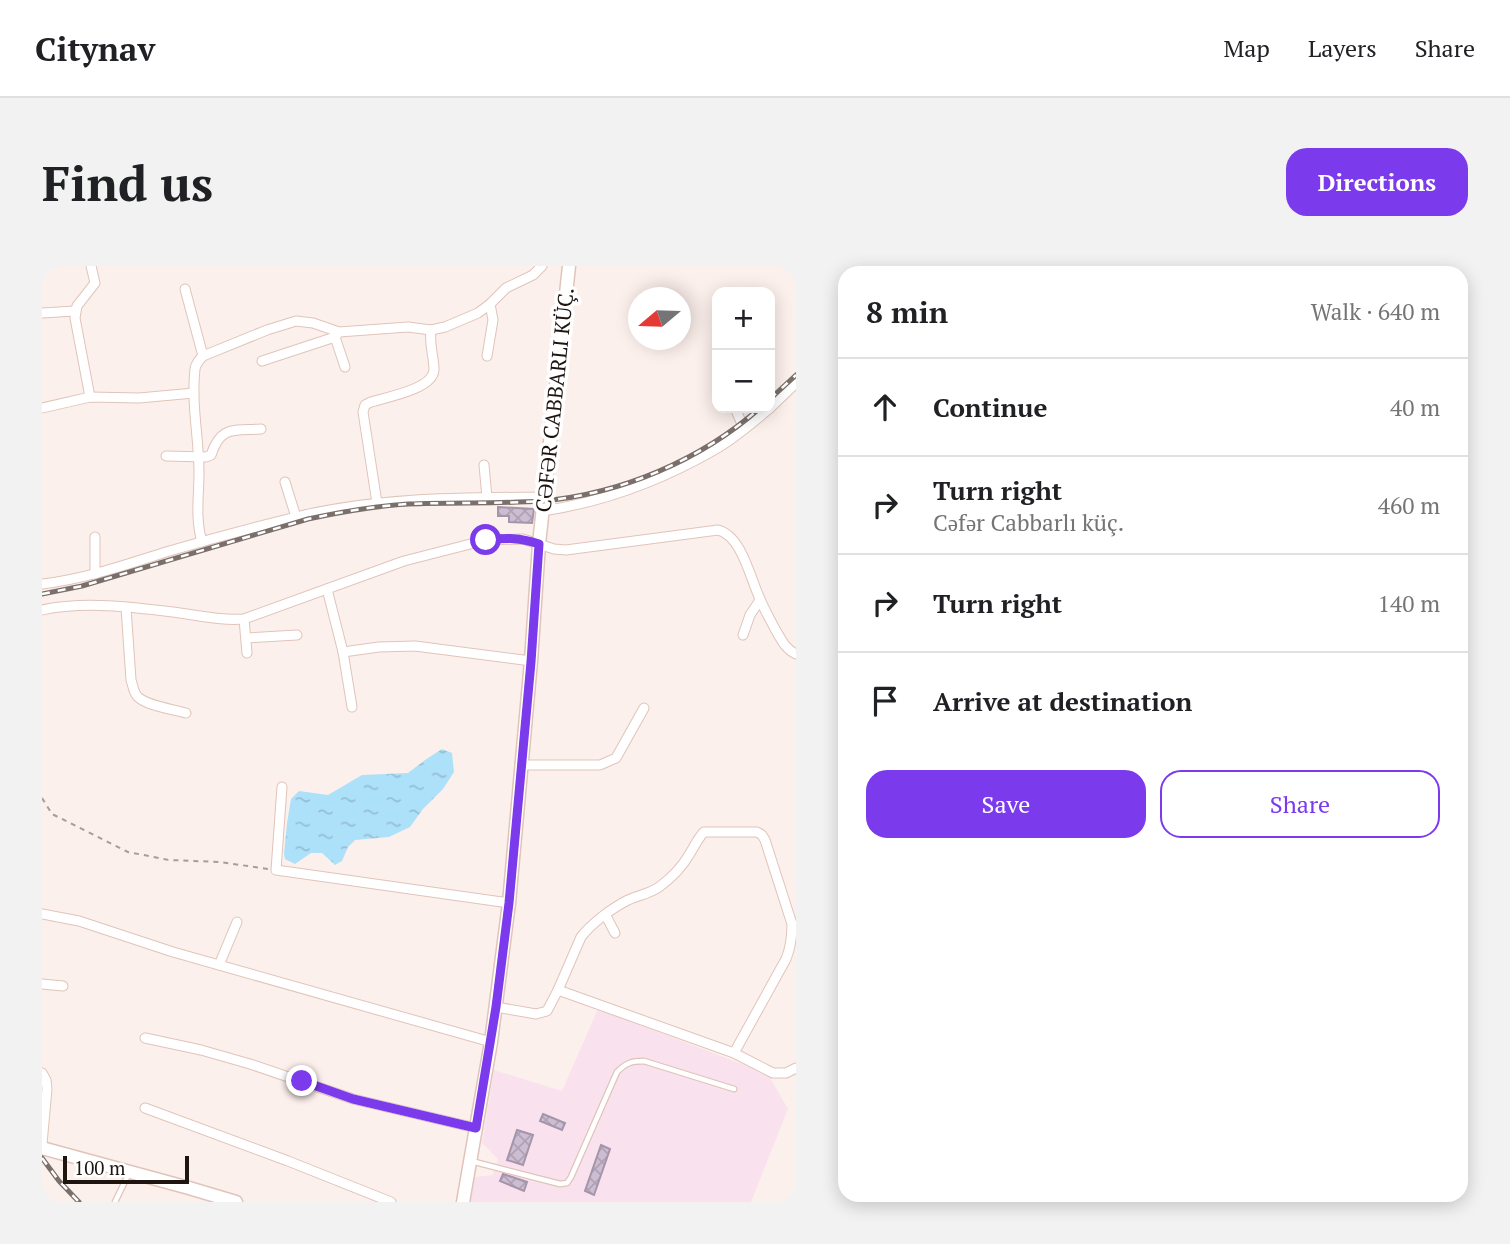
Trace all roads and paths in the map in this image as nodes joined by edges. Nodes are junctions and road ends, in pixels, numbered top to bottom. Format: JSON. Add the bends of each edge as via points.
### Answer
{"nodes":[{"id":1,"x":91,"y":266,"type":"edge"},
{"id":2,"x":542,"y":266,"type":"edge"},
{"id":3,"x":569,"y":266,"type":"edge"},
{"id":4,"x":185,"y":289,"type":"dead end"},
{"id":5,"x":489,"y":304,"type":"junction"},
{"id":6,"x":75,"y":311,"type":"junction"},
{"id":7,"x":42,"y":313,"type":"edge"},
{"id":8,"x":431,"y":330,"type":"junction"},
{"id":9,"x":337,"y":334,"type":"junction"},
{"id":10,"x":203,"y":356,"type":"junction"},
{"id":11,"x":487,"y":356,"type":"dead end"},
{"id":12,"x":262,"y":361,"type":"dead end"},
{"id":13,"x":345,"y":367,"type":"dead end"},
{"id":14,"x":796,"y":383,"type":"edge"},
{"id":15,"x":194,"y":393,"type":"junction"},
{"id":16,"x":792,"y":394,"type":"edge"},
{"id":17,"x":90,"y":397,"type":"junction"},
{"id":18,"x":775,"y":405,"type":"edge"},
{"id":19,"x":42,"y":408,"type":"edge"},
{"id":20,"x":737,"y":413,"type":"edge"},
{"id":21,"x":764,"y":413,"type":"edge"},
{"id":22,"x":261,"y":429,"type":"dead end"},
{"id":23,"x":744,"y":429,"type":"junction"},
{"id":24,"x":166,"y":456,"type":"dead end"},
{"id":25,"x":197,"y":456,"type":"junction"},
{"id":26,"x":484,"y":465,"type":"dead end"},
{"id":27,"x":285,"y":482,"type":"dead end"},
{"id":28,"x":544,"y":497,"type":"junction"},
{"id":29,"x":487,"y":498,"type":"junction"},
{"id":30,"x":377,"y":503,"type":"junction"},
{"id":31,"x":543,"y":511,"type":"junction"},
{"id":32,"x":296,"y":517,"type":"junction"},
{"id":33,"x":95,"y":537,"type":"dead end"},
{"id":34,"x":202,"y":542,"type":"junction"},
{"id":35,"x":539,"y":544,"type":"junction"},
{"id":36,"x":95,"y":574,"type":"junction"},
{"id":37,"x":42,"y":584,"type":"edge"},
{"id":38,"x":327,"y":589,"type":"junction"},
{"id":39,"x":760,"y":600,"type":"junction"},
{"id":40,"x":126,"y":608,"type":"junction"},
{"id":41,"x":42,"y":610,"type":"edge"},
{"id":42,"x":244,"y":618,"type":"junction"},
{"id":43,"x":297,"y":635,"type":"dead end"},
{"id":44,"x":743,"y":635,"type":"dead end"},
{"id":45,"x":246,"y":638,"type":"junction"},
{"id":46,"x":343,"y":652,"type":"junction"},
{"id":47,"x":247,"y":653,"type":"dead end"},
{"id":48,"x":796,"y":653,"type":"edge"},
{"id":49,"x":531,"y":662,"type":"junction"},
{"id":50,"x":352,"y":707,"type":"dead end"},
{"id":51,"x":645,"y":708,"type":"dead end"},
{"id":52,"x":186,"y":713,"type":"dead end"},
{"id":53,"x":521,"y":765,"type":"junction"},
{"id":54,"x":282,"y":787,"type":"dead end"},
{"id":55,"x":42,"y":798,"type":"edge"},
{"id":56,"x":276,"y":870,"type":"junction"},
{"id":57,"x":509,"y":903,"type":"junction"},
{"id":58,"x":42,"y":914,"type":"edge"},
{"id":59,"x":606,"y":915,"type":"junction"},
{"id":60,"x":237,"y":922,"type":"dead end"},
{"id":61,"x":615,"y":933,"type":"dead end"},
{"id":62,"x":219,"y":965,"type":"junction"},
{"id":63,"x":42,"y":984,"type":"edge"},
{"id":64,"x":63,"y":986,"type":"dead end"},
{"id":65,"x":558,"y":990,"type":"junction"},
{"id":66,"x":496,"y":1007,"type":"junction"},
{"id":67,"x":145,"y":1038,"type":"dead end"},
{"id":68,"x":491,"y":1042,"type":"junction"},
{"id":69,"x":734,"y":1053,"type":"junction"},
{"id":70,"x":796,"y":1068,"type":"edge"},
{"id":71,"x":42,"y":1073,"type":"edge"},
{"id":72,"x":734,"y":1089,"type":"dead end"},
{"id":73,"x":145,"y":1108,"type":"dead end"},
{"id":74,"x":476,"y":1128,"type":"junction"},
{"id":75,"x":42,"y":1146,"type":"edge"},
{"id":76,"x":470,"y":1160,"type":"junction"},
{"id":77,"x":130,"y":1172,"type":"junction"},
{"id":78,"x":115,"y":1202,"type":"edge"},
{"id":79,"x":236,"y":1202,"type":"edge"},
{"id":80,"x":391,"y":1202,"type":"edge"},
{"id":81,"x":463,"y":1202,"type":"edge"}],
"edges":[{"from":1,"to":6,"type":"street","via":[[94,282]]},
{"from":2,"to":5,"type":"street"},
{"from":3,"to":28,"type":"street"},
{"from":4,"to":10,"type":"street"},
{"from":5,"to":8,"type":"street","via":[[471,316]]},
{"from":5,"to":11,"type":"street","via":[[493,320]]},
{"from":6,"to":7,"type":"street"},
{"from":6,"to":17,"type":"street"},
{"from":8,"to":9,"type":"street","via":[[408,327]]},
{"from":8,"to":30,"type":"street","via":[[434,372],[430,379],[422,386],[365,405]]},
{"from":9,"to":10,"type":"street","via":[[296,321]]},
{"from":9,"to":12,"type":"street"},
{"from":9,"to":13,"type":"street"},
{"from":10,"to":15,"type":"street","via":[[195,367]]},
{"from":14,"to":16,"type":"street"},
{"from":15,"to":17,"type":"street"},
{"from":15,"to":25,"type":"street"},
{"from":16,"to":18,"type":"street"},
{"from":17,"to":19,"type":"street"},
{"from":20,"to":23,"type":"street"},
{"from":21,"to":23,"type":"street"},
{"from":22,"to":25,"type":"street","via":[[223,434],[211,454]]},
{"from":23,"to":31,"type":"street","via":[[667,474],[586,502]]},
{"from":24,"to":25,"type":"street"},
{"from":25,"to":34,"type":"street","via":[[196,519]]},
{"from":26,"to":29,"type":"street"},
{"from":27,"to":32,"type":"street"},
{"from":28,"to":29,"type":"street"},
{"from":28,"to":31,"type":"street"},
{"from":29,"to":30,"type":"street"},
{"from":30,"to":32,"type":"street"},
{"from":31,"to":35,"type":"street"},
{"from":32,"to":34,"type":"street"},
{"from":33,"to":36,"type":"street"},
{"from":34,"to":36,"type":"street"},
{"from":35,"to":38,"type":"street","via":[[515,538],[486,540],[377,569]]},
{"from":35,"to":39,"type":"street","via":[[566,550],[718,530],[733,540],[744,558]]},
{"from":35,"to":49,"type":"street"},
{"from":36,"to":37,"type":"street"},
{"from":38,"to":42,"type":"street"},
{"from":38,"to":46,"type":"street"},
{"from":39,"to":44,"type":"street"},
{"from":39,"to":48,"type":"street","via":[[785,646]]},
{"from":40,"to":41,"type":"street"},
{"from":40,"to":42,"type":"street"},
{"from":40,"to":52,"type":"street","via":[[134,691],[145,702]]},
{"from":42,"to":45,"type":"street"},
{"from":43,"to":45,"type":"street"},
{"from":45,"to":47,"type":"street"},
{"from":46,"to":49,"type":"street","via":[[415,646]]},
{"from":46,"to":50,"type":"street"},
{"from":49,"to":53,"type":"street"},
{"from":51,"to":53,"type":"street","via":[[616,758],[600,765]]},
{"from":53,"to":57,"type":"street"},
{"from":54,"to":56,"type":"street"},
{"from":55,"to":56,"type":"path","via":[[52,814],[128,852]]},
{"from":56,"to":57,"type":"street"},
{"from":57,"to":66,"type":"street"},
{"from":58,"to":62,"type":"street","via":[[79,921]]},
{"from":59,"to":61,"type":"street"},
{"from":59,"to":65,"type":"street","via":[[581,937]]},
{"from":59,"to":69,"type":"street","via":[[661,885],[704,832],[762,835],[792,924],[790,950]]},
{"from":60,"to":62,"type":"street"},
{"from":62,"to":68,"type":"street"},
{"from":63,"to":64,"type":"street"},
{"from":65,"to":66,"type":"street","via":[[542,1014]]},
{"from":65,"to":69,"type":"street"},
{"from":66,"to":68,"type":"street"},
{"from":67,"to":74,"type":"street","via":[[201,1050],[353,1099]]},
{"from":68,"to":74,"type":"street"},
{"from":69,"to":70,"type":"street","via":[[773,1073]]},
{"from":71,"to":75,"type":"street","via":[[47,1089]]},
{"from":72,"to":76,"type":"lane","via":[[632,1061],[617,1072],[567,1183]]},
{"from":73,"to":80,"type":"street"},
{"from":74,"to":76,"type":"street"},
{"from":75,"to":77,"type":"street"},
{"from":76,"to":81,"type":"street"},
{"from":77,"to":78,"type":"lane"},
{"from":77,"to":79,"type":"street"}]}
